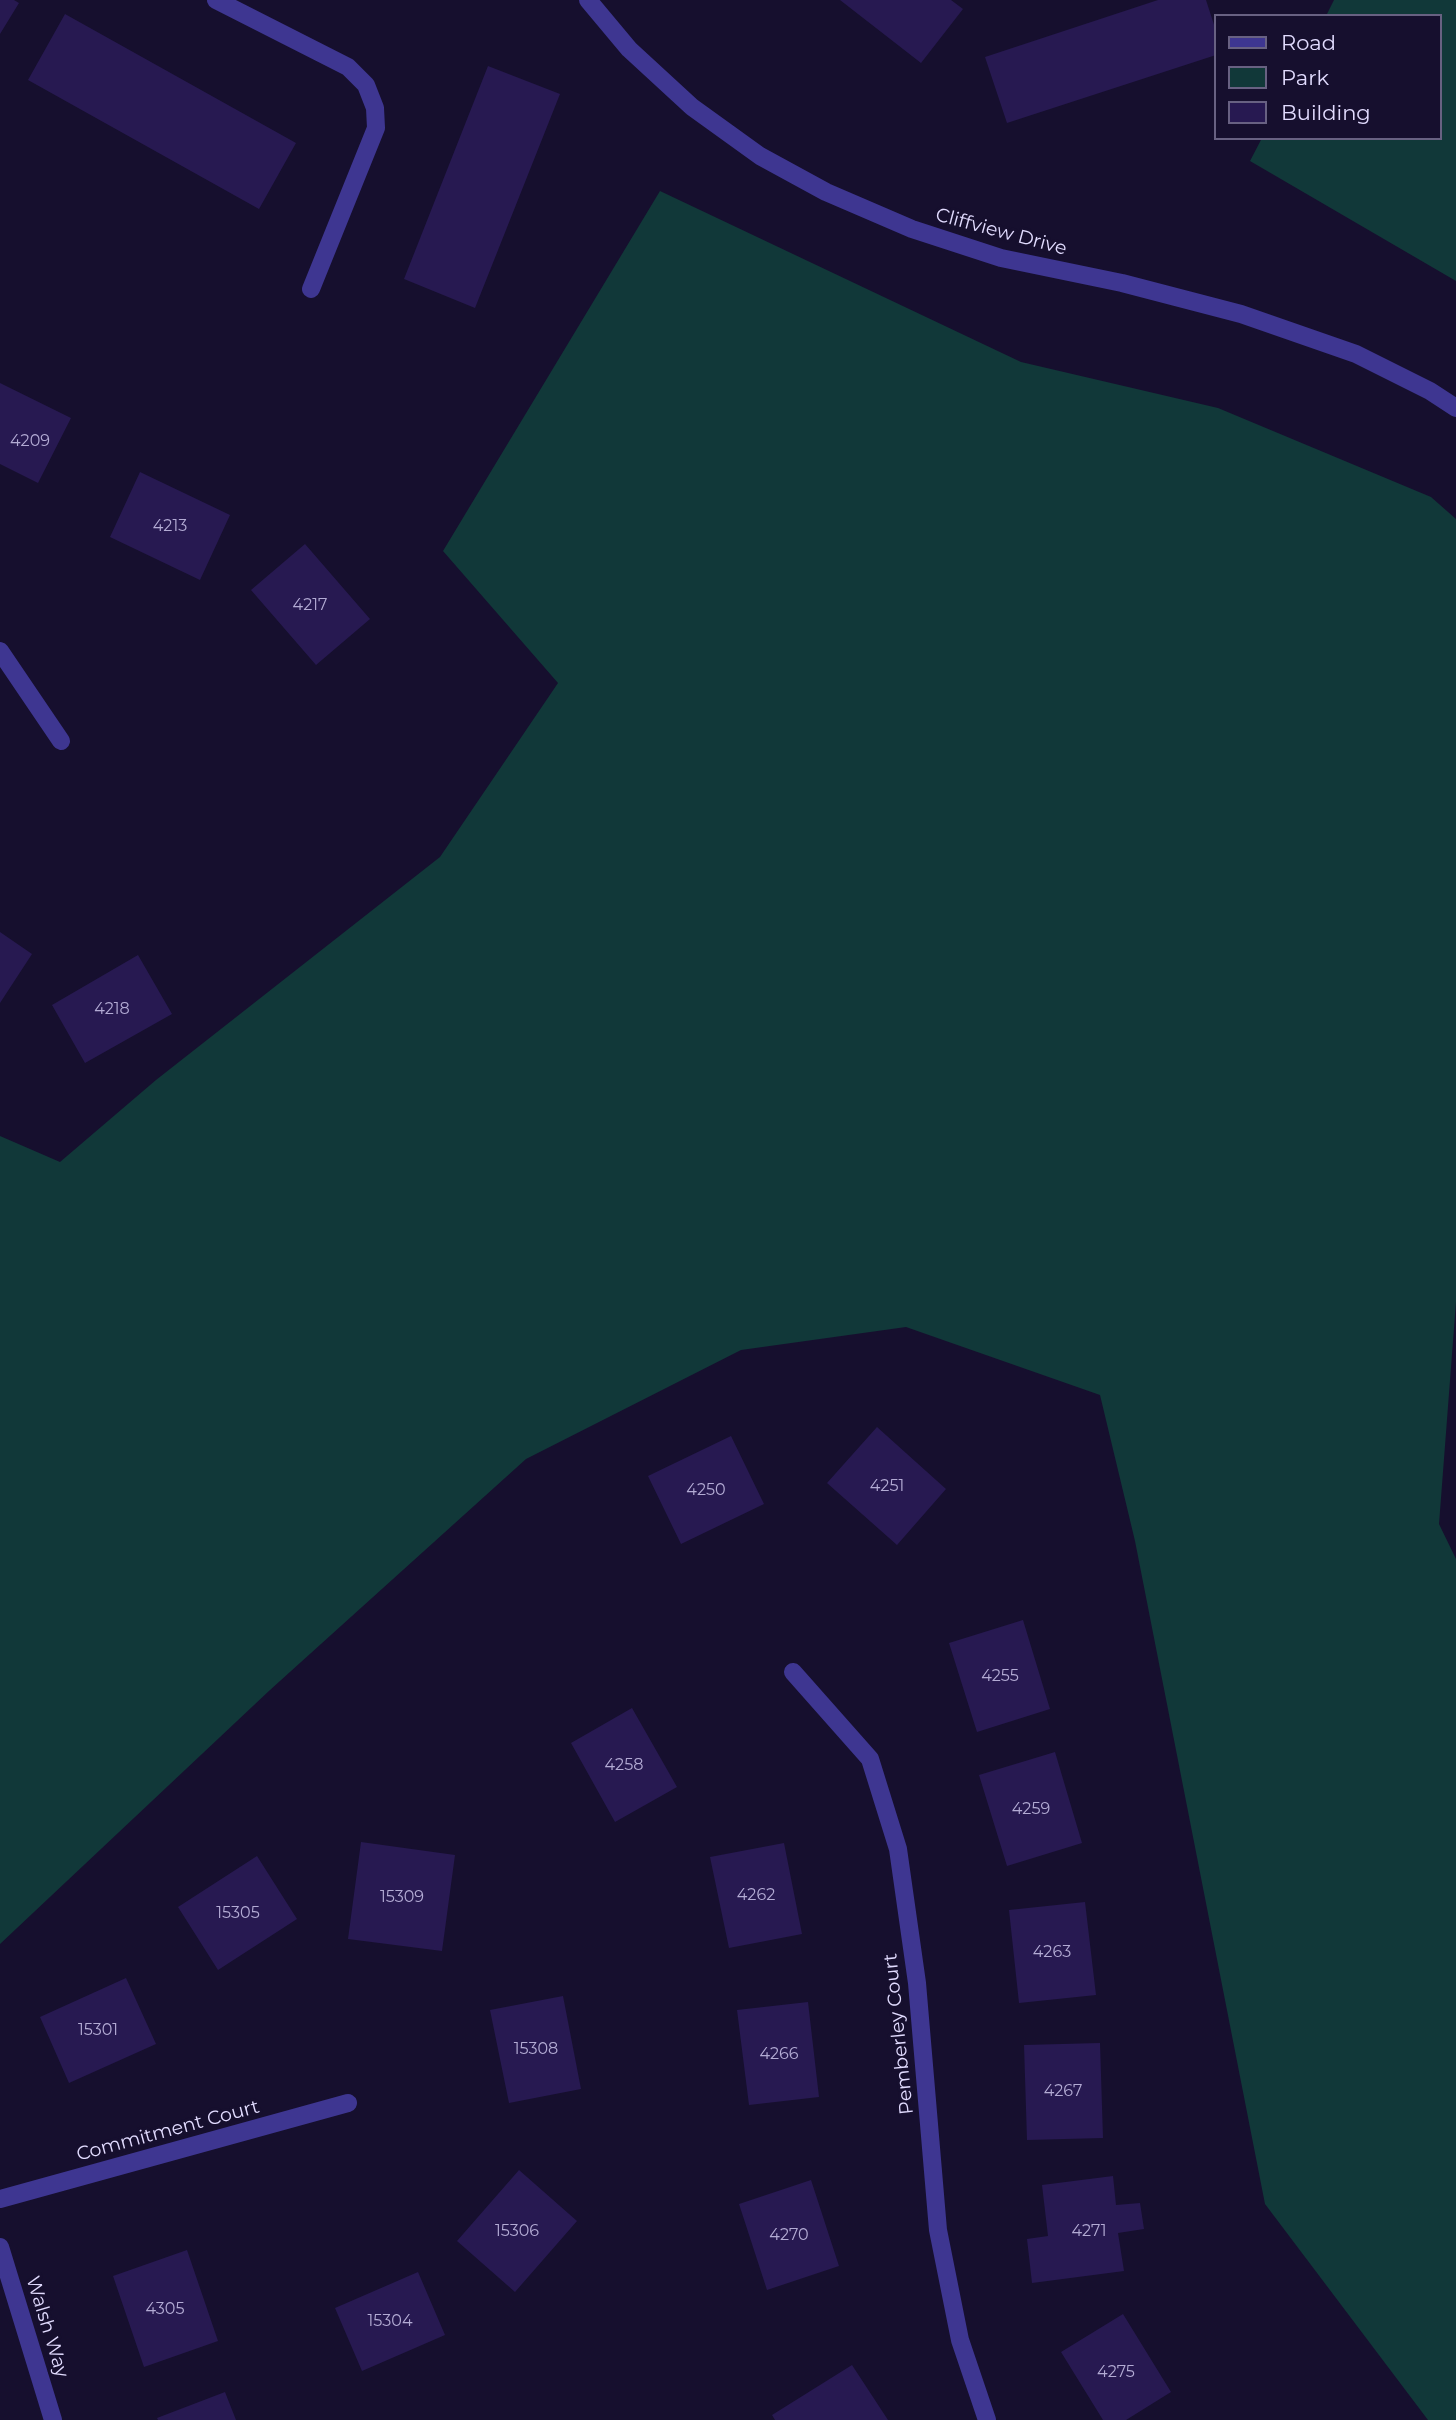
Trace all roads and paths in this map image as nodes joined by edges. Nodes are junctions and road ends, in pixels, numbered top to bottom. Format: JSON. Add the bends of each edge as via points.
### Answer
{"nodes":[{"id":1,"x":216,"y":0,"type":"edge"},
{"id":2,"x":587,"y":0,"type":"edge"},
{"id":3,"x":311,"y":289,"type":"dead end"},
{"id":4,"x":1456,"y":408,"type":"edge"},
{"id":5,"x":0,"y":651,"type":"edge"},
{"id":6,"x":61,"y":741,"type":"dead end"},
{"id":7,"x":793,"y":1672,"type":"dead end"},
{"id":8,"x":348,"y":2103,"type":"dead end"},
{"id":9,"x":0,"y":2199,"type":"edge"},
{"id":10,"x":0,"y":2247,"type":"edge"},
{"id":11,"x":53,"y":2420,"type":"edge"},
{"id":12,"x":987,"y":2420,"type":"edge"}],
"edges":[{"from":1,"to":3,"type":"street","via":[[348,67],[366,85],[375,108],[376,128]]},
{"from":2,"to":4,"type":"street","name":"Cliffview Drive","via":[[629,49],[692,107],[760,156],[826,192],[912,229],[1001,258],[1122,283],[1254,318],[1356,354]]},
{"from":5,"to":6,"type":"street"},
{"from":7,"to":12,"type":"street","name":"Pemberley Court","via":[[870,1759],[898,1849],[917,1983],[938,2230],[960,2340]]},
{"from":8,"to":9,"type":"street","name":"Commitment Court"},
{"from":10,"to":11,"type":"street","name":"Walsh Way"}]}
